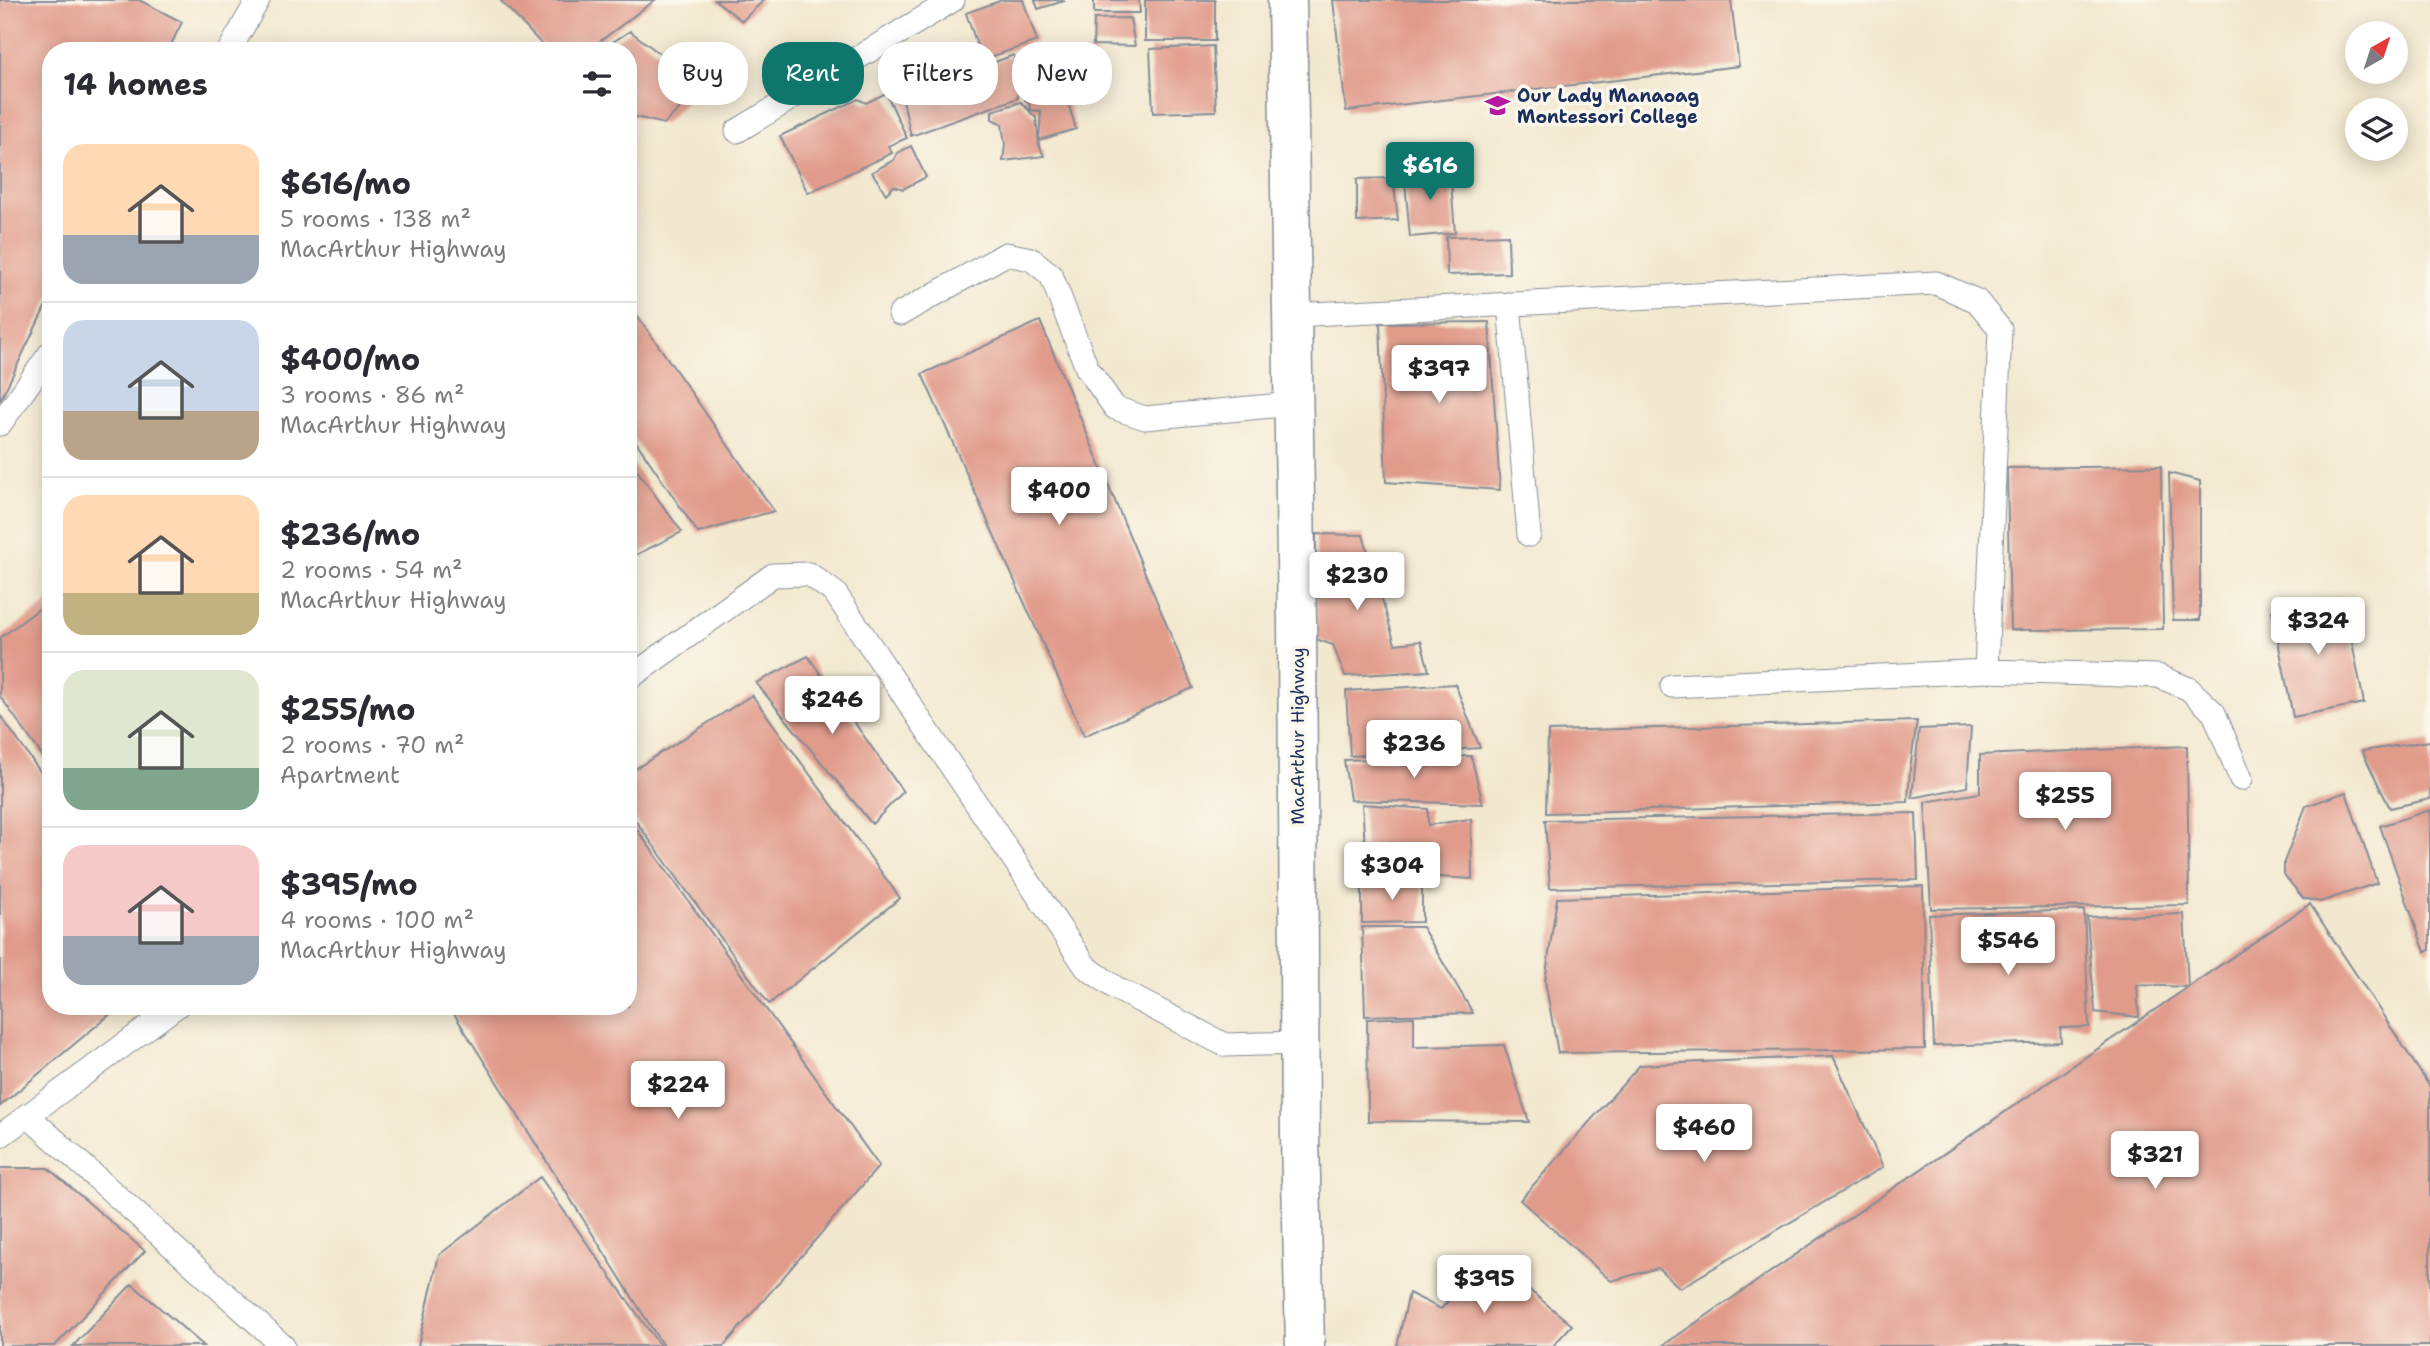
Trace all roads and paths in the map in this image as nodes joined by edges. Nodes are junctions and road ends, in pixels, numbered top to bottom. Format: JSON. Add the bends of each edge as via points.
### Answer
{"nodes":[{"id":1,"x":258,"y":0,"type":"edge"},
{"id":2,"x":953,"y":0,"type":"edge"},
{"id":3,"x":1287,"y":0,"type":"edge"},
{"id":4,"x":234,"y":42,"type":"edge"},
{"id":5,"x":737,"y":131,"type":"dead end"},
{"id":6,"x":1509,"y":304,"type":"junction"},
{"id":7,"x":900,"y":314,"type":"dead end"},
{"id":8,"x":1291,"y":315,"type":"junction"},
{"id":9,"x":42,"y":365,"type":"edge"},
{"id":10,"x":1292,"y":404,"type":"junction"},
{"id":11,"x":0,"y":424,"type":"edge"},
{"id":12,"x":1529,"y":535,"type":"dead end"},
{"id":13,"x":1986,"y":671,"type":"junction"},
{"id":14,"x":637,"y":673,"type":"edge"},
{"id":15,"x":1672,"y":686,"type":"dead end"},
{"id":16,"x":2241,"y":779,"type":"dead end"},
{"id":17,"x":165,"y":1015,"type":"edge"},
{"id":18,"x":1300,"y":1043,"type":"junction"},
{"id":19,"x":27,"y":1115,"type":"junction"},
{"id":20,"x":0,"y":1136,"type":"edge"},
{"id":21,"x":283,"y":1346,"type":"edge"},
{"id":22,"x":1306,"y":1346,"type":"edge"}],
"edges":[{"from":1,"to":4,"type":"lane"},
{"from":2,"to":5,"type":"lane"},
{"from":3,"to":8,"type":"highway","name":"MacArthur Highway"},
{"from":6,"to":8,"type":"lane"},
{"from":6,"to":12,"type":"lane"},
{"from":6,"to":13,"type":"lane","via":[[1936,283],[1977,301],[2000,329]]},
{"from":7,"to":10,"type":"lane","via":[[1006,254],[1019,256],[1031,259],[1051,275],[1087,368],[1115,408],[1144,418]]},
{"from":8,"to":10,"type":"highway","name":"MacArthur Highway"},
{"from":9,"to":11,"type":"lane"},
{"from":10,"to":18,"type":"highway","name":"MacArthur Highway"},
{"from":13,"to":15,"type":"lane"},
{"from":13,"to":16,"type":"lane","via":[[2158,676],[2189,689],[2214,713]]},
{"from":14,"to":18,"type":"lane","via":[[773,575],[809,575],[835,593],[1086,967],[1117,989],[1225,1045]]},
{"from":17,"to":19,"type":"lane"},
{"from":18,"to":22,"type":"highway","name":"MacArthur Highway"},
{"from":19,"to":20,"type":"lane"},
{"from":19,"to":21,"type":"lane"}]}
